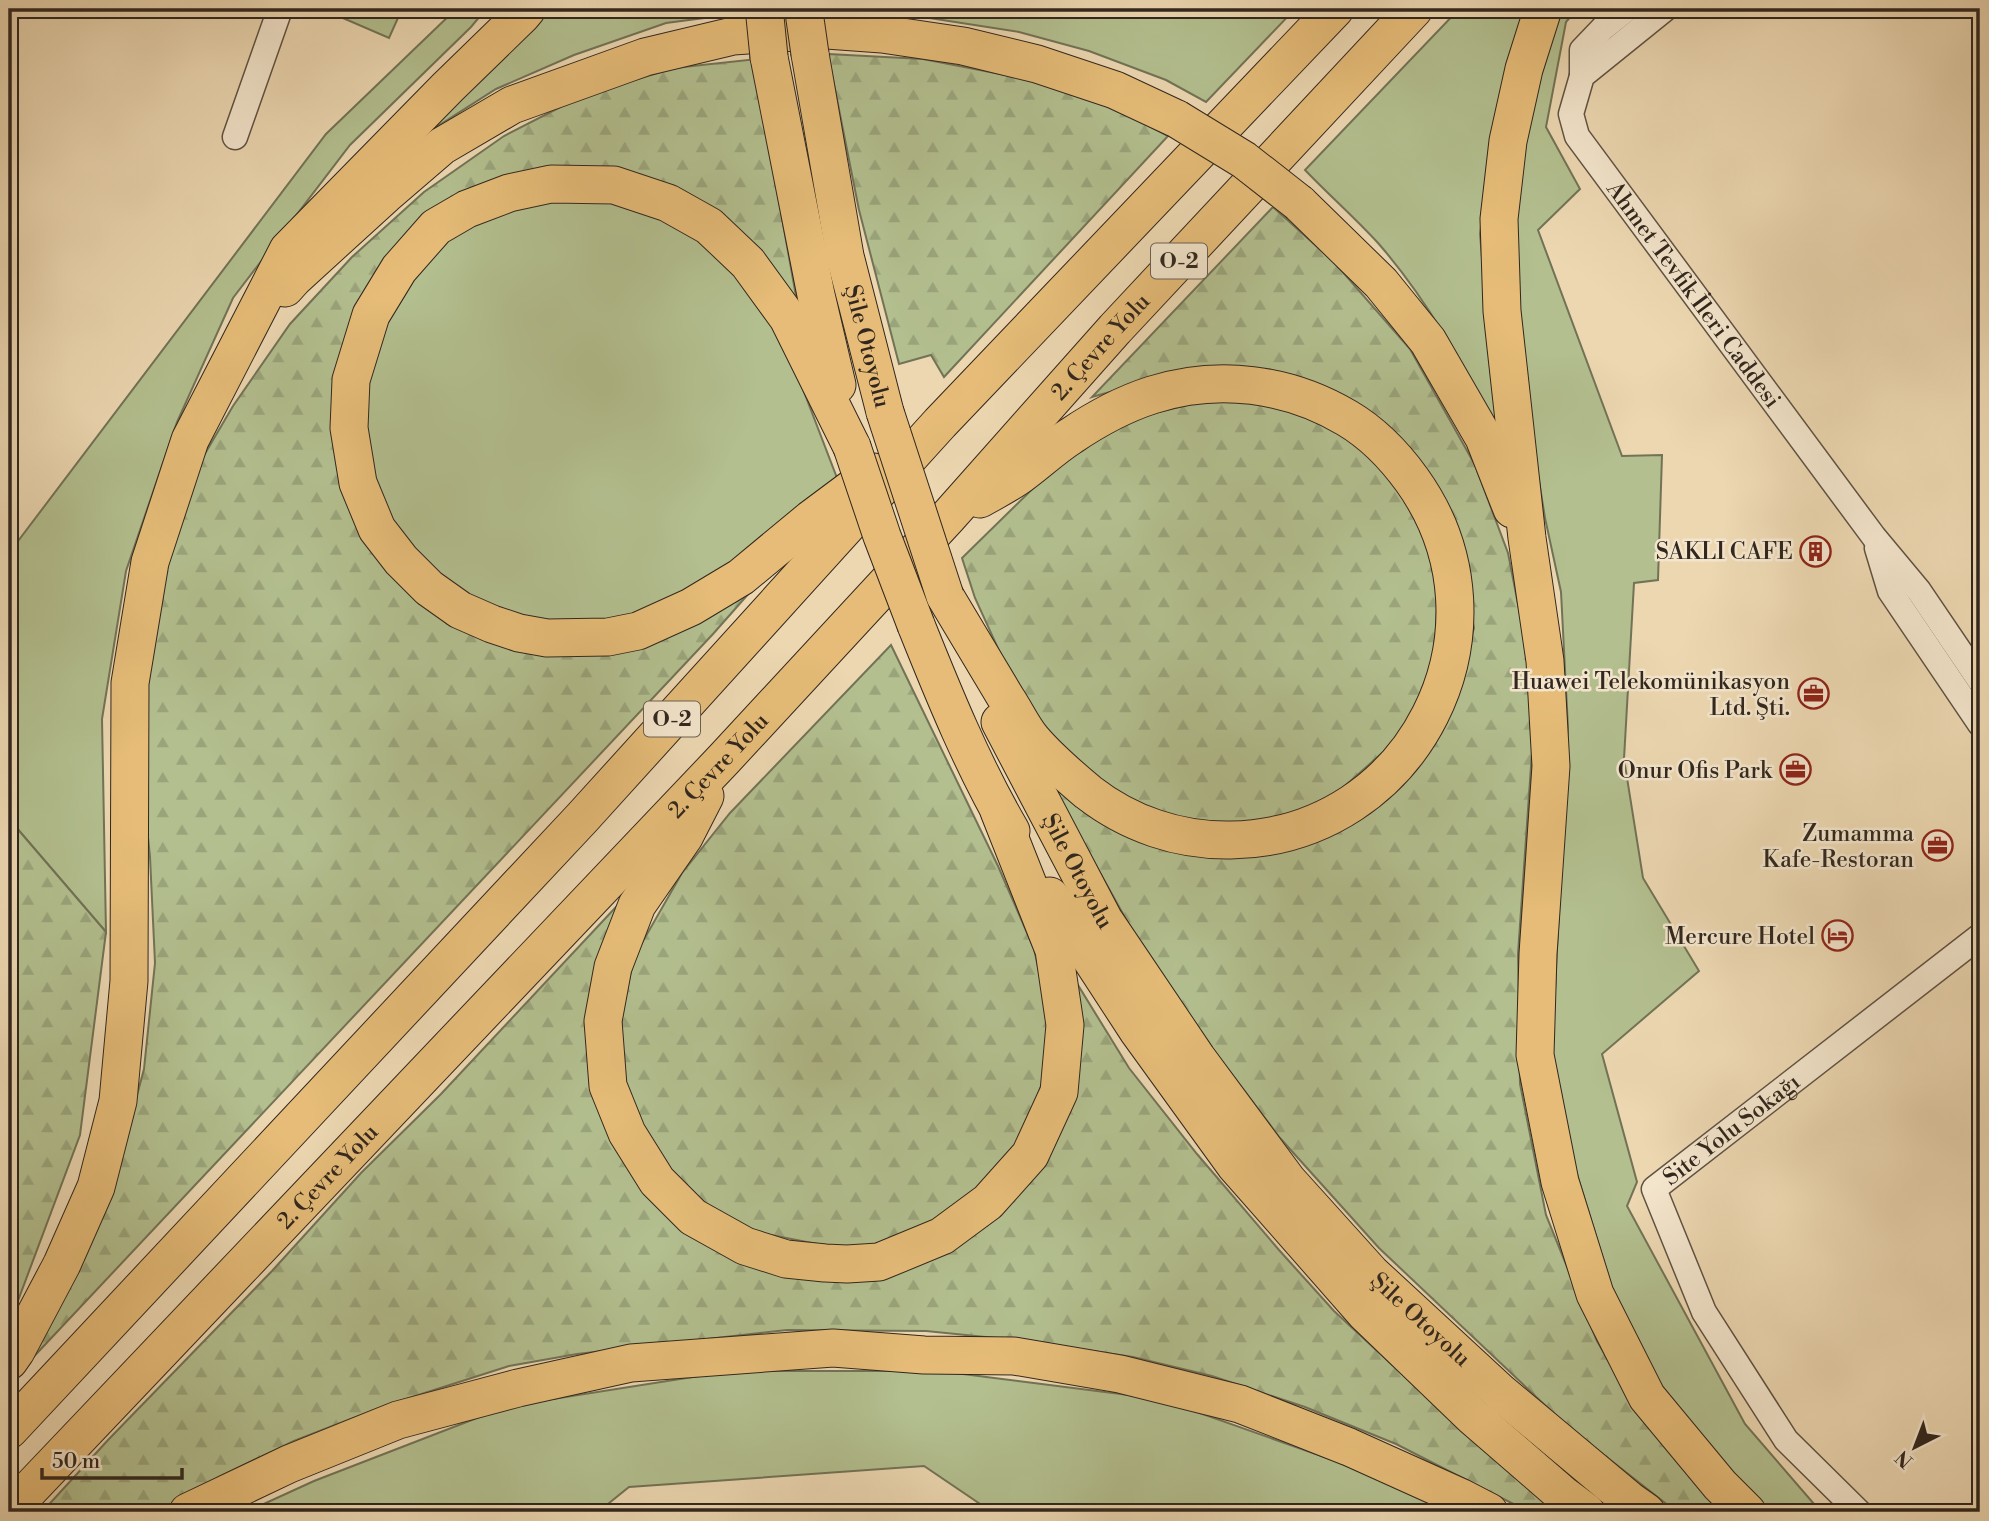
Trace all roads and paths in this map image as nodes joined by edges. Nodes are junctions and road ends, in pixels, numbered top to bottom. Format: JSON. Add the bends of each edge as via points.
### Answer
{"nodes":[{"id":1,"x":279,"y":9,"type":"edge"},
{"id":2,"x":527,"y":9,"type":"edge"},
{"id":3,"x":1335,"y":9,"type":"edge"},
{"id":4,"x":1414,"y":9,"type":"edge"},
{"id":5,"x":1543,"y":9,"type":"edge"},
{"id":6,"x":1627,"y":9,"type":"edge"},
{"id":7,"x":1665,"y":9,"type":"edge"},
{"id":8,"x":803,"y":10,"type":"edge"},
{"id":9,"x":764,"y":13,"type":"edge"},
{"id":10,"x":1582,"y":76,"type":"junction"},
{"id":11,"x":234,"y":137,"type":"dead end"},
{"id":12,"x":236,"y":349,"type":"junction"},
{"id":13,"x":940,"y":423,"type":"junction"},
{"id":14,"x":852,"y":447,"type":"junction"},
{"id":15,"x":948,"y":517,"type":"junction"},
{"id":16,"x":1874,"y":537,"type":"junction"},
{"id":17,"x":1527,"y":538,"type":"junction"},
{"id":18,"x":945,"y":596,"type":"junction"},
{"id":19,"x":1980,"y":681,"type":"edge"},
{"id":20,"x":1980,"y":724,"type":"edge"},
{"id":21,"x":724,"y":759,"type":"junction"},
{"id":22,"x":999,"y":811,"type":"junction"},
{"id":23,"x":1980,"y":936,"type":"edge"},
{"id":24,"x":9,"y":1360,"type":"edge"},
{"id":25,"x":9,"y":1430,"type":"edge"},
{"id":26,"x":9,"y":1511,"type":"edge"},
{"id":27,"x":188,"y":1512,"type":"edge"},
{"id":28,"x":1489,"y":1512,"type":"edge"},
{"id":29,"x":1586,"y":1512,"type":"edge"},
{"id":30,"x":1646,"y":1512,"type":"edge"},
{"id":31,"x":1747,"y":1512,"type":"edge"},
{"id":32,"x":1859,"y":1512,"type":"edge"}],
"edges":[{"from":1,"to":11,"type":"street"},
{"from":2,"to":12,"type":"highway","via":[[288,250]]},
{"from":3,"to":13,"type":"highway","number":"O-2"},
{"from":4,"to":15,"type":"highway","name":"2. Çevre Yolu","number":"O-2","via":[[1115,329]]},
{"from":5,"to":17,"type":"highway","via":[[1508,141],[1499,219],[1502,311]]},
{"from":6,"to":10,"type":"street","name":"Ahmet Tevfik İleri Caddesi","via":[[1582,50]]},
{"from":7,"to":10,"type":"street"},
{"from":8,"to":18,"type":"highway","name":"Şile Otoyolu","bridge":true,"via":[[845,256],[886,412]]},
{"from":9,"to":14,"type":"highway","name":"Şile Otoyolu","bridge":true,"via":[[816,295]]},
{"from":10,"to":16,"type":"street","name":"Ahmet Tevfik İleri Caddesi","via":[[1571,114],[1577,136]]},
{"from":12,"to":17,"type":"highway","bridge":true,"via":[[294,278],[385,195],[442,146],[512,105],[645,57],[733,36],[827,30],[882,34],[1037,64],[1115,90],[1177,119],[1244,160],[1299,203],[1381,283],[1428,341],[1484,438]]},
{"from":12,"to":24,"type":"highway","via":[[190,440],[150,562],[130,683],[129,981],[118,1101],[96,1186],[61,1264]]},
{"from":13,"to":14,"type":"highway","via":[[741,577],[691,607],[638,631],[608,637],[547,638],[510,630],[460,610],[429,588],[377,529],[358,483],[349,428],[351,380],[371,315],[399,269],[436,228],[467,209],[509,193],[551,184],[614,185],[668,204],[709,226],[748,264],[788,318]]},
{"from":13,"to":25,"type":"highway","number":"O-2","via":[[582,818]]},
{"from":14,"to":22,"type":"highway","name":"Şile Otoyolu","bridge":true,"via":[[947,702]]},
{"from":15,"to":18,"type":"highway","via":[[1015,478],[1071,436],[1152,395],[1217,384],[1280,390],[1310,399],[1364,428],[1408,475],[1437,521],[1447,554],[1455,619],[1446,673],[1427,723],[1379,783],[1334,814],[1303,827],[1272,836],[1213,840],[1132,820],[1068,774],[1032,739]]},
{"from":15,"to":21,"type":"highway","name":"2. Çevre Yolu","number":"O-2"},
{"from":16,"to":19,"type":"street","name":"Ahmet Tevfik İleri Caddesi","via":[[1919,591]]},
{"from":16,"to":20,"type":"street","name":"Ahmet Tevfik İleri Caddesi","via":[[1890,591]]},
{"from":17,"to":31,"type":"highway","via":[[1545,662],[1551,766],[1535,1055],[1560,1182],[1595,1294],[1647,1397]]},
{"from":18,"to":30,"type":"highway","name":"Şile Otoyolu","via":[[972,670],[1104,920],[1197,1058],[1288,1181],[1371,1273],[1471,1366]]},
{"from":21,"to":22,"type":"highway","via":[[684,837],[637,905],[613,967],[603,1021],[608,1086],[627,1133],[657,1181],[675,1199],[694,1217],[745,1246],[786,1259],[879,1262],[942,1236],[988,1202],[1030,1156],[1059,1093],[1066,1025],[1054,950]]},
{"from":21,"to":26,"type":"highway","name":"2. Çevre Yolu","number":"O-2"},
{"from":22,"to":29,"type":"highway","name":"Şile Otoyolu","via":[[1138,1031],[1235,1165],[1366,1314],[1472,1416]]},
{"from":23,"to":32,"type":"street","name":"Site Yolu Sokağı","via":[[1654,1189],[1711,1324],[1786,1440]]},
{"from":27,"to":28,"type":"highway","via":[[398,1420],[518,1388],[631,1363],[833,1348],[1014,1356],[1120,1374],[1240,1404],[1349,1447]]}]}
